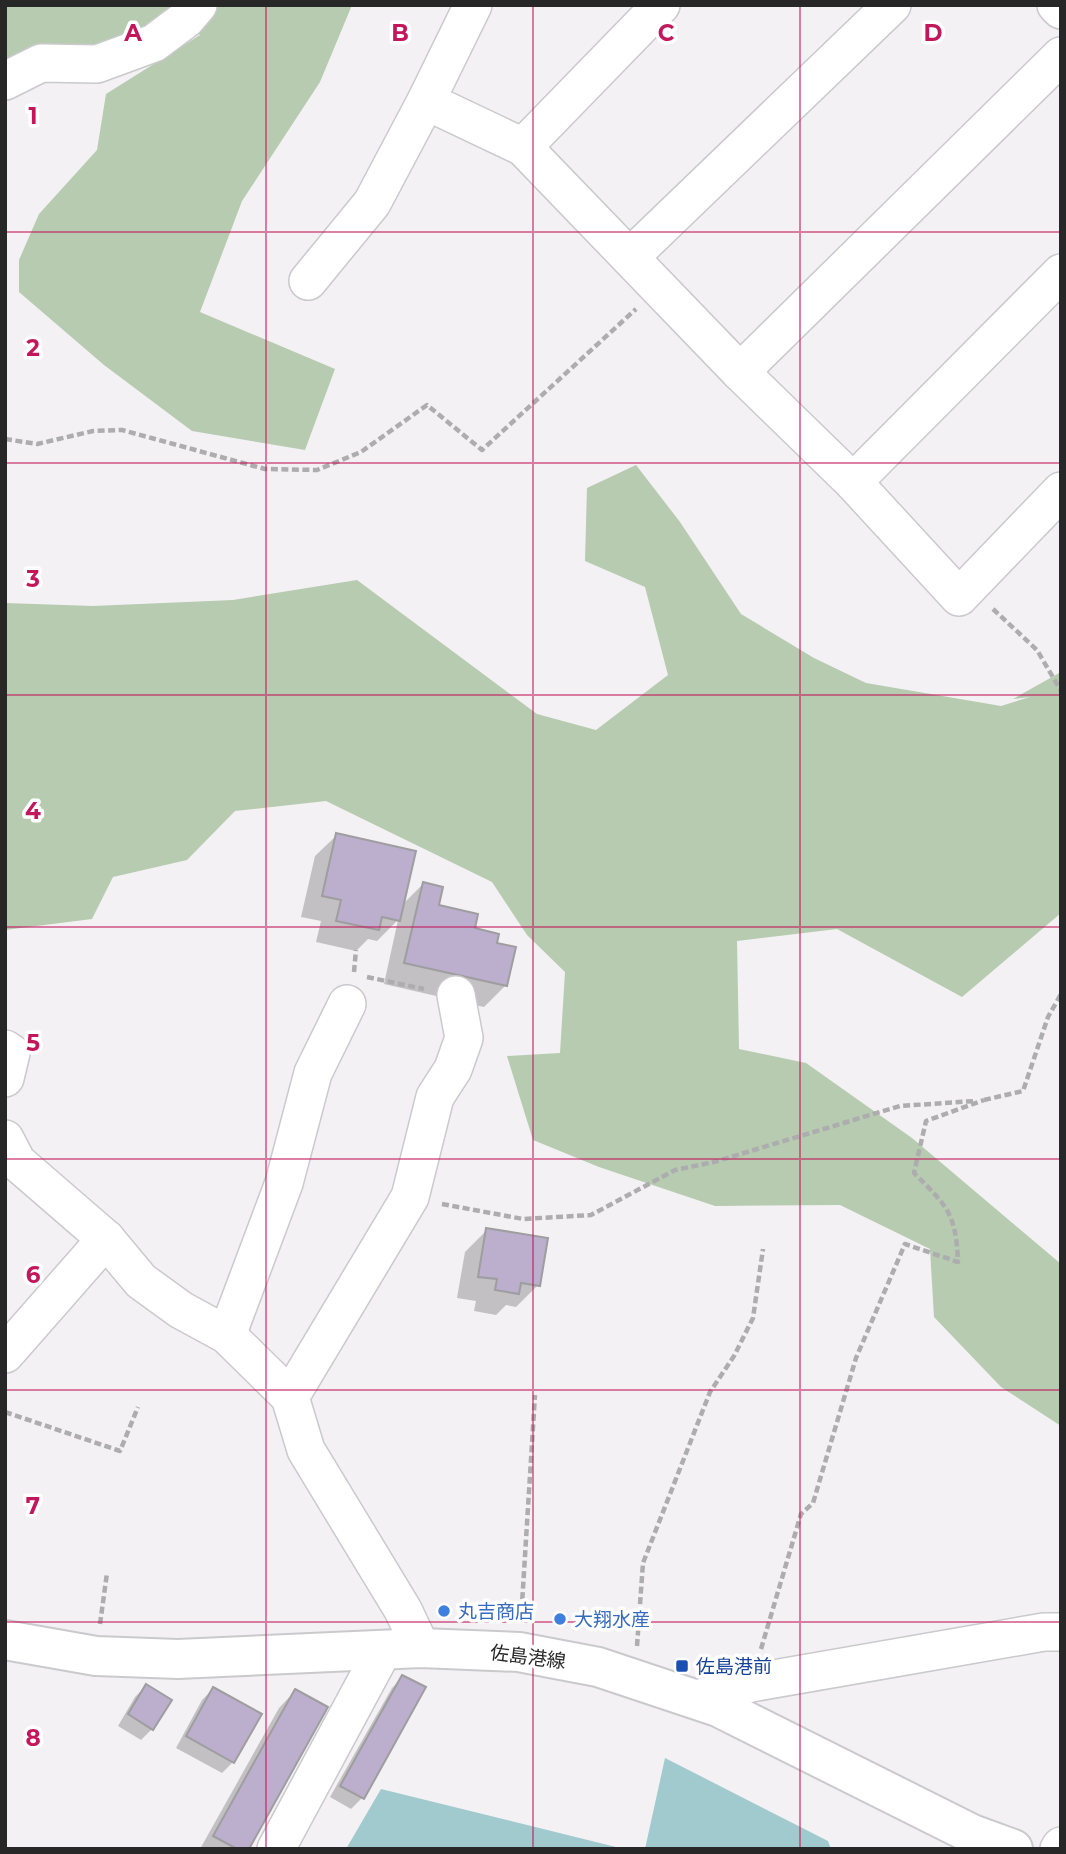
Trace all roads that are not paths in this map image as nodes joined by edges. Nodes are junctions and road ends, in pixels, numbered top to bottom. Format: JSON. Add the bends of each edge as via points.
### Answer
{"nodes":[{"id":1,"x":198,"y":5,"type":"edge"},
{"id":2,"x":473,"y":5,"type":"edge"},
{"id":3,"x":661,"y":5,"type":"edge"},
{"id":4,"x":892,"y":5,"type":"edge"},
{"id":5,"x":1056,"y":5,"type":"edge"},
{"id":6,"x":1061,"y":10,"type":"edge"},
{"id":7,"x":1061,"y":56,"type":"edge"},
{"id":8,"x":5,"y":81,"type":"edge"},
{"id":9,"x":426,"y":101,"type":"junction"},
{"id":10,"x":523,"y":147,"type":"junction"},
{"id":11,"x":630,"y":257,"type":"junction"},
{"id":12,"x":1061,"y":273,"type":"edge"},
{"id":13,"x":308,"y":281,"type":"dead end"},
{"id":14,"x":740,"y":372,"type":"junction"},
{"id":15,"x":853,"y":482,"type":"junction"},
{"id":16,"x":1061,"y":491,"type":"edge"},
{"id":17,"x":350,"y":989,"type":"road end"},
{"id":18,"x":456,"y":995,"type":"road end"},
{"id":19,"x":5,"y":1049,"type":"edge"},
{"id":20,"x":5,"y":1078,"type":"edge"},
{"id":21,"x":9,"y":1155,"type":"edge"},
{"id":22,"x":106,"y":1239,"type":"junction"},
{"id":23,"x":227,"y":1335,"type":"junction"},
{"id":24,"x":5,"y":1354,"type":"edge"},
{"id":25,"x":290,"y":1396,"type":"junction"},
{"id":26,"x":1061,"y":1632,"type":"edge"},
{"id":27,"x":5,"y":1640,"type":"edge"},
{"id":28,"x":421,"y":1648,"type":"junction"},
{"id":29,"x":383,"y":1650,"type":"junction"},
{"id":30,"x":697,"y":1699,"type":"junction"},
{"id":31,"x":276,"y":1849,"type":"edge"},
{"id":32,"x":1013,"y":1849,"type":"edge"}],
"edges":[{"from":1,"to":8,"type":"street","via":[[154,43],[97,64],[41,63]]},
{"from":2,"to":9,"type":"street"},
{"from":3,"to":10,"type":"street"},
{"from":4,"to":11,"type":"street"},
{"from":5,"to":6,"type":"street"},
{"from":7,"to":14,"type":"street"},
{"from":9,"to":10,"type":"street"},
{"from":9,"to":13,"type":"street","via":[[372,203]]},
{"from":10,"to":11,"type":"street"},
{"from":11,"to":14,"type":"street"},
{"from":12,"to":15,"type":"street"},
{"from":14,"to":15,"type":"street"},
{"from":15,"to":16,"type":"street","via":[[959,597]]},
{"from":17,"to":23,"type":"street","via":[[313,1073],[284,1183]]},
{"from":18,"to":25,"type":"street","via":[[464,1038],[453,1069],[435,1097],[410,1197]]},
{"from":19,"to":20,"type":"street","via":[[11,1053]]},
{"from":21,"to":22,"type":"street"},
{"from":22,"to":23,"type":"street","via":[[141,1281]]},
{"from":22,"to":24,"type":"street"},
{"from":23,"to":25,"type":"street"},
{"from":25,"to":28,"type":"street","via":[[306,1450],[403,1610]]},
{"from":26,"to":30,"type":"street","via":[[751,1683]]},
{"from":27,"to":29,"type":"main road","name":"佐島港線","via":[[96,1656],[178,1659]]},
{"from":28,"to":29,"type":"main road","name":"佐島港線"},
{"from":28,"to":30,"type":"main road","name":"佐島港線","via":[[519,1652],[598,1667]]},
{"from":29,"to":31,"type":"street"},
{"from":30,"to":32,"type":"main road","name":"佐島港線","via":[[972,1834]]}]}
